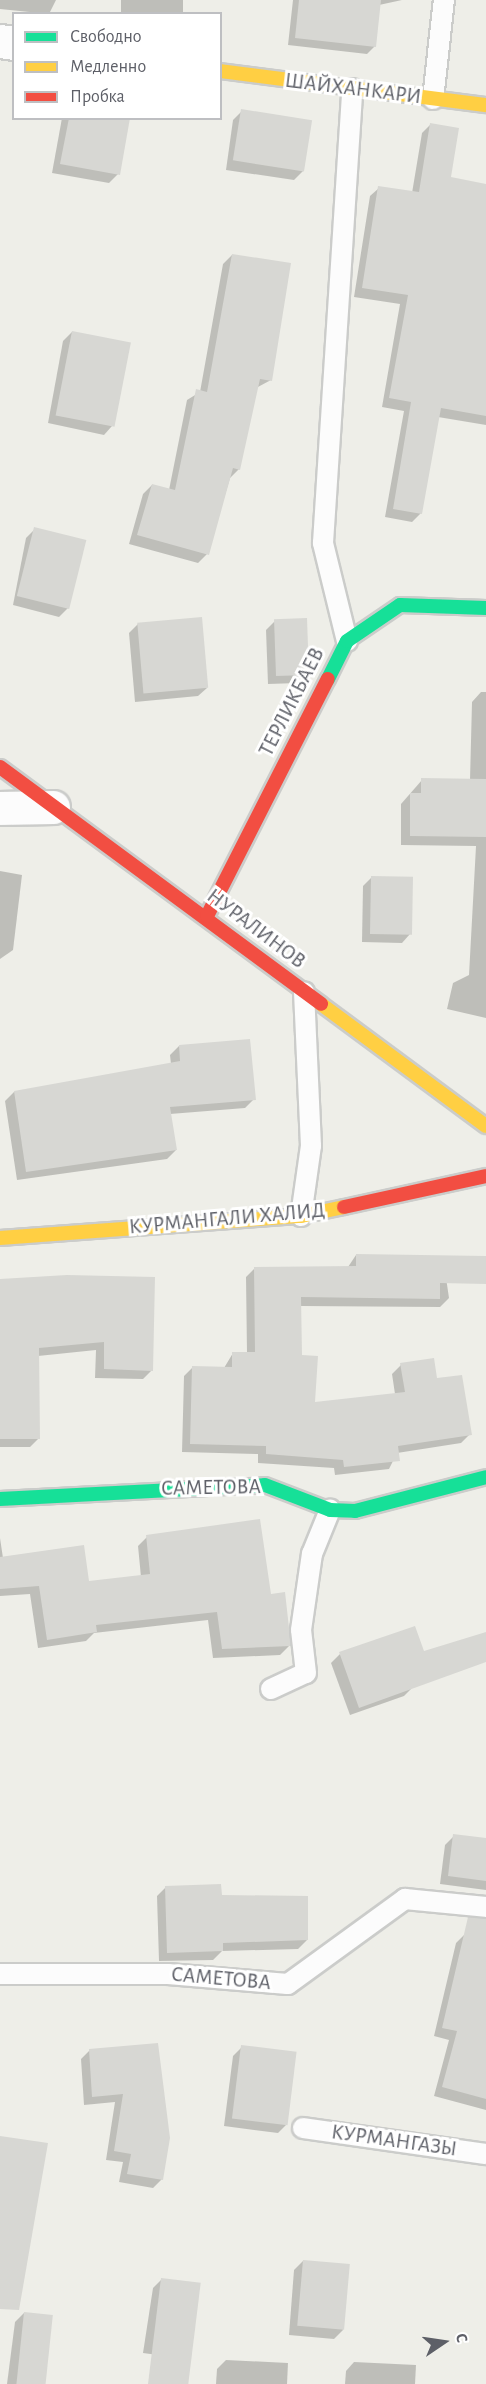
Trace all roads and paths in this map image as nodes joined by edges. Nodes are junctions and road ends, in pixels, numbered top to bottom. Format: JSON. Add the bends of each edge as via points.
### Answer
{"nodes":[{"id":1,"x":444,"y":0,"type":"edge"},
{"id":2,"x":222,"y":71,"type":"edge"},
{"id":3,"x":352,"y":89,"type":"junction"},
{"id":4,"x":433,"y":99,"type":"junction"},
{"id":5,"x":486,"y":105,"type":"edge"},
{"id":6,"x":486,"y":608,"type":"edge"},
{"id":7,"x":347,"y":641,"type":"junction"},
{"id":8,"x":0,"y":766,"type":"edge"},
{"id":9,"x":53,"y":807,"type":"junction"},
{"id":10,"x":0,"y":808,"type":"edge"},
{"id":11,"x":207,"y":916,"type":"junction"},
{"id":12,"x":304,"y":992,"type":"junction"},
{"id":13,"x":486,"y":1125,"type":"edge"},
{"id":14,"x":486,"y":1176,"type":"edge"},
{"id":15,"x":301,"y":1216,"type":"junction"},
{"id":16,"x":0,"y":1238,"type":"edge"},
{"id":17,"x":486,"y":1477,"type":"edge"},
{"id":18,"x":0,"y":1498,"type":"edge"},
{"id":19,"x":330,"y":1510,"type":"junction"},
{"id":20,"x":271,"y":1689,"type":"dead end"},
{"id":21,"x":486,"y":1907,"type":"edge"},
{"id":22,"x":0,"y":1974,"type":"edge"},
{"id":23,"x":303,"y":2128,"type":"dead end"},
{"id":24,"x":486,"y":2154,"type":"edge"}],
"edges":[{"from":1,"to":4,"type":"lane"},
{"from":2,"to":3,"type":"street","name":"ШАЙХАНКАРИ"},
{"from":3,"to":4,"type":"street","name":"ШАЙХАНКАРИ"},
{"from":3,"to":7,"type":"lane","via":[[323,543]]},
{"from":4,"to":5,"type":"street","name":"ШАЙХАНКАРИ"},
{"from":6,"to":7,"type":"street","name":"ТЕРЛИКБАЕВ","via":[[400,605]]},
{"from":7,"to":11,"type":"street","name":"ТЕРЛИКБАЕВ"},
{"from":8,"to":9,"type":"street","name":"НУРАЛИНОВ"},
{"from":9,"to":10,"type":"street"},
{"from":9,"to":11,"type":"street","name":"НУРАЛИНОВ"},
{"from":11,"to":12,"type":"street","name":"НУРАЛИНОВ"},
{"from":12,"to":13,"type":"street","name":"НУРАЛИНОВ"},
{"from":12,"to":15,"type":"lane","via":[[311,1146]]},
{"from":14,"to":15,"type":"street","name":"КУРМАНГАЛИ ХАЛИД"},
{"from":15,"to":16,"type":"street","name":"КУРМАНГАЛИ ХАЛИД"},
{"from":17,"to":19,"type":"street","name":"САМЕТОВА","via":[[355,1511]]},
{"from":18,"to":19,"type":"street","name":"САМЕТОВА","via":[[265,1485]]},
{"from":19,"to":20,"type":"lane","via":[[312,1554],[301,1630],[306,1673]]},
{"from":21,"to":22,"type":"lane","name":"САМЕТОВА","via":[[405,1899],[288,1984],[168,1974]]},
{"from":23,"to":24,"type":"lane","name":"КУРМАНГАЗЫ"}]}
